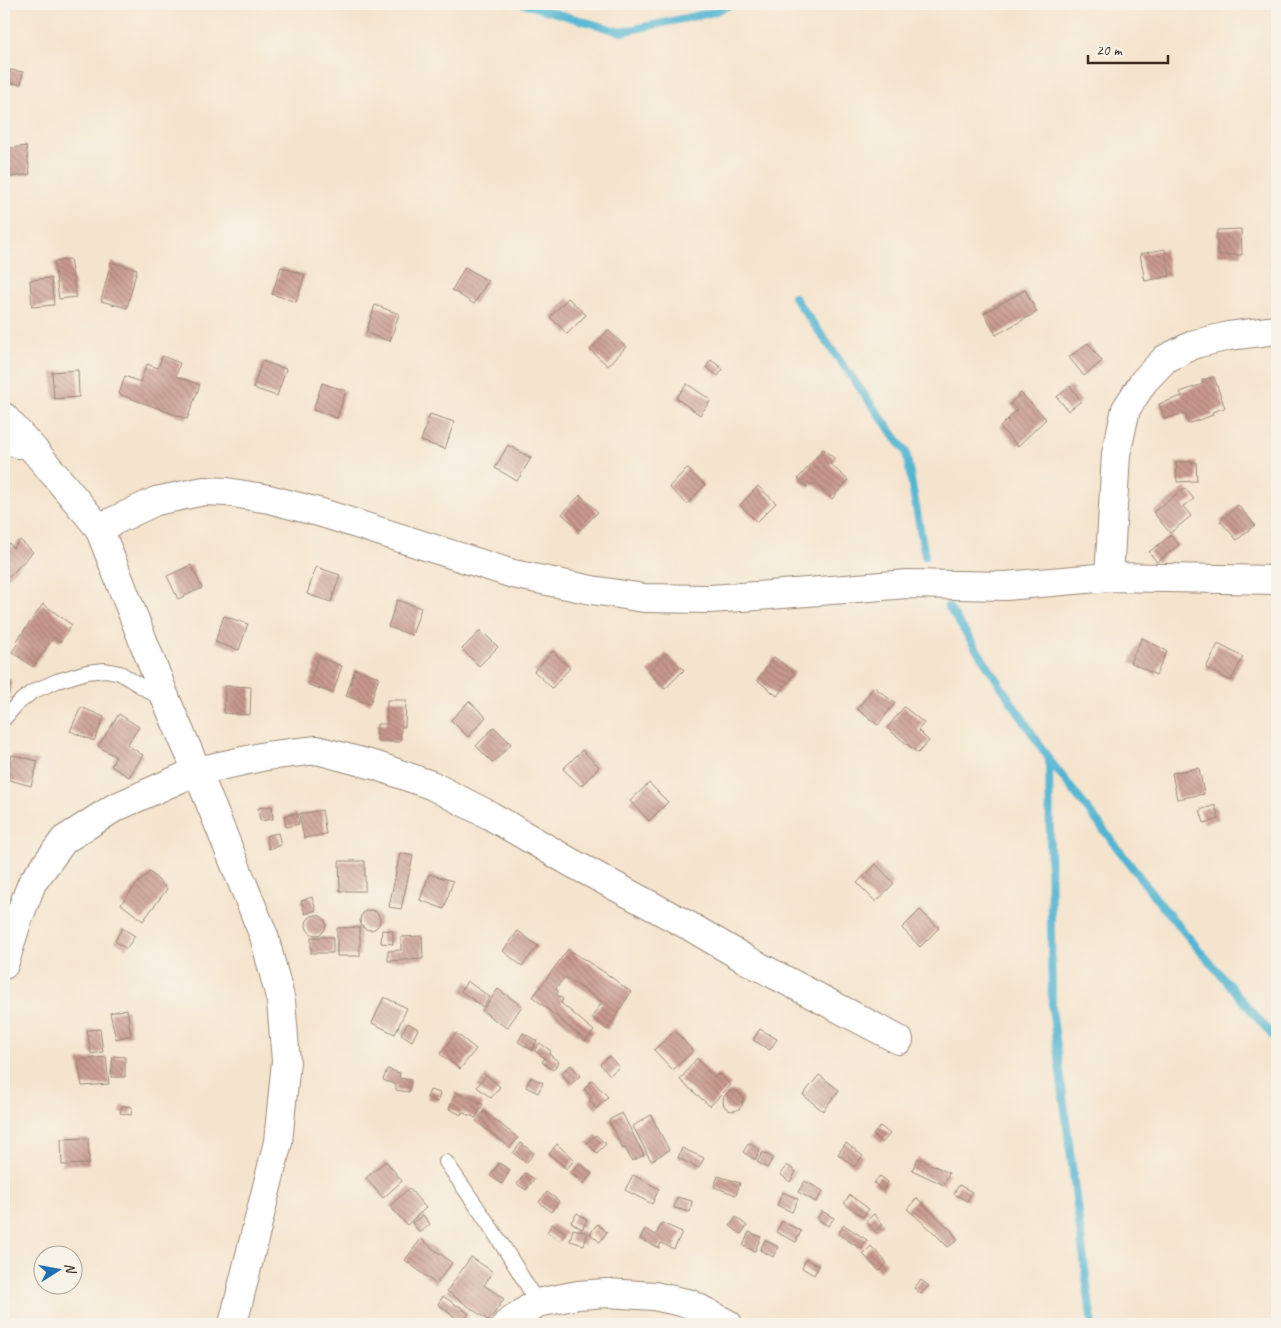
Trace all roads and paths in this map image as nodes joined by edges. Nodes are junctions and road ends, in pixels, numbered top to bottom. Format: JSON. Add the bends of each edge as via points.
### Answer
{"nodes":[{"id":1,"x":1277,"y":330,"type":"edge"},
{"id":2,"x":4,"y":417,"type":"edge"},
{"id":3,"x":4,"y":445,"type":"edge"},
{"id":4,"x":34,"y":450,"type":"junction"},
{"id":5,"x":99,"y":528,"type":"junction"},
{"id":6,"x":1109,"y":577,"type":"junction"},
{"id":7,"x":1277,"y":580,"type":"edge"},
{"id":8,"x":167,"y":702,"type":"junction"},
{"id":9,"x":4,"y":719,"type":"edge"},
{"id":10,"x":197,"y":771,"type":"junction"},
{"id":11,"x":4,"y":965,"type":"edge"},
{"id":12,"x":899,"y":1040,"type":"dead end"},
{"id":13,"x":446,"y":1162,"type":"dead end"},
{"id":14,"x":537,"y":1303,"type":"junction"},
{"id":15,"x":233,"y":1324,"type":"edge"},
{"id":16,"x":507,"y":1324,"type":"edge"},
{"id":17,"x":728,"y":1324,"type":"edge"}],
"edges":[{"from":1,"to":6,"type":"street","via":[[1194,344],[1165,359],[1144,381],[1126,409],[1116,454]]},
{"from":2,"to":4,"type":"street"},
{"from":3,"to":4,"type":"lane","via":[[18,451]]},
{"from":4,"to":5,"type":"street"},
{"from":5,"to":6,"type":"street","via":[[156,501],[204,491],[227,492],[269,498],[322,513],[513,574],[644,598],[709,599],[906,584],[1006,586]]},
{"from":5,"to":8,"type":"street"},
{"from":6,"to":7,"type":"street"},
{"from":8,"to":9,"type":"lane","via":[[120,673],[105,670],[57,681],[32,692]]},
{"from":8,"to":10,"type":"street"},
{"from":10,"to":11,"type":"street","via":[[114,808],[64,840],[32,882]]},
{"from":10,"to":12,"type":"street","via":[[266,756],[317,750],[431,785]]},
{"from":10,"to":15,"type":"street","via":[[264,936],[281,1001],[286,1061],[278,1142]]},
{"from":13,"to":14,"type":"lane","via":[[483,1214]]},
{"from":14,"to":16,"type":"street"},
{"from":14,"to":17,"type":"street","via":[[607,1293],[654,1296],[691,1304]]}]}
